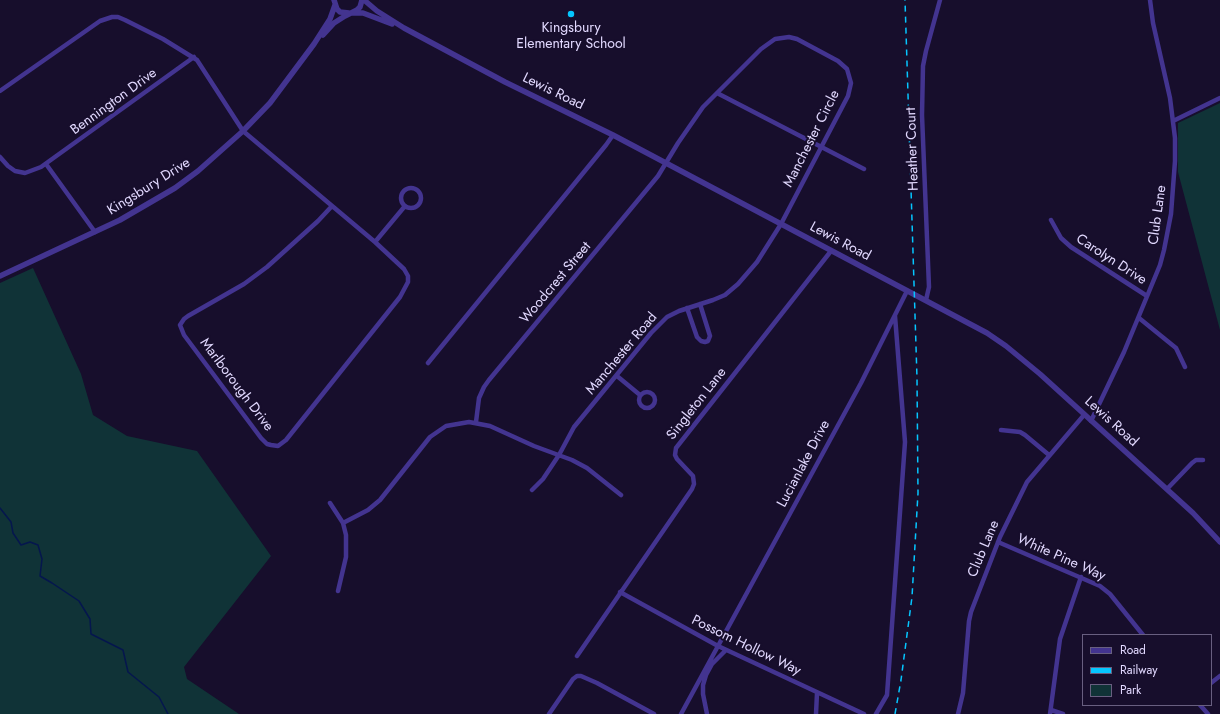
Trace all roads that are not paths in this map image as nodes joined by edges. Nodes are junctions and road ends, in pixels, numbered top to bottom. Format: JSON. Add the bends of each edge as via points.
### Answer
{"nodes":[{"id":1,"x":363,"y":0,"type":"edge"},
{"id":2,"x":940,"y":0,"type":"edge"},
{"id":3,"x":1150,"y":0,"type":"edge"},
{"id":4,"x":334,"y":2,"type":"edge"},
{"id":5,"x":350,"y":13,"type":"junction"},
{"id":6,"x":404,"y":28,"type":"junction"},
{"id":7,"x":314,"y":44,"type":"junction"},
{"id":8,"x":194,"y":57,"type":"junction"},
{"id":9,"x":0,"y":91,"type":"edge"},
{"id":10,"x":717,"y":93,"type":"junction"},
{"id":11,"x":1220,"y":98,"type":"edge"},
{"id":12,"x":1173,"y":120,"type":"junction"},
{"id":13,"x":243,"y":131,"type":"junction"},
{"id":14,"x":612,"y":135,"type":"junction"},
{"id":15,"x":821,"y":147,"type":"junction"},
{"id":16,"x":0,"y":156,"type":"edge"},
{"id":17,"x":667,"y":163,"type":"junction"},
{"id":18,"x":46,"y":164,"type":"junction"},
{"id":19,"x":864,"y":169,"type":"dead end"},
{"id":20,"x":332,"y":206,"type":"junction"},
{"id":21,"x":405,"y":206,"type":"junction"},
{"id":22,"x":1051,"y":220,"type":"dead end"},
{"id":23,"x":781,"y":224,"type":"junction"},
{"id":24,"x":95,"y":232,"type":"junction"},
{"id":25,"x":375,"y":242,"type":"junction"},
{"id":26,"x":831,"y":251,"type":"junction"},
{"id":27,"x":0,"y":276,"type":"edge"},
{"id":28,"x":907,"y":291,"type":"junction"},
{"id":29,"x":1148,"y":296,"type":"junction"},
{"id":30,"x":926,"y":300,"type":"junction"},
{"id":31,"x":700,"y":304,"type":"junction"},
{"id":32,"x":687,"y":308,"type":"junction"},
{"id":33,"x":895,"y":315,"type":"junction"},
{"id":34,"x":1139,"y":318,"type":"junction"},
{"id":35,"x":428,"y":363,"type":"dead end"},
{"id":36,"x":1185,"y":367,"type":"dead end"},
{"id":37,"x":617,"y":376,"type":"junction"},
{"id":38,"x":640,"y":395,"type":"dead end"},
{"id":39,"x":1084,"y":414,"type":"junction"},
{"id":40,"x":1091,"y":421,"type":"junction"},
{"id":41,"x":476,"y":422,"type":"junction"},
{"id":42,"x":1001,"y":430,"type":"dead end"},
{"id":43,"x":559,"y":455,"type":"junction"},
{"id":44,"x":1049,"y":455,"type":"junction"},
{"id":45,"x":1203,"y":460,"type":"dead end"},
{"id":46,"x":1166,"y":489,"type":"junction"},
{"id":47,"x":532,"y":490,"type":"dead end"},
{"id":48,"x":621,"y":495,"type":"dead end"},
{"id":49,"x":330,"y":503,"type":"dead end"},
{"id":50,"x":343,"y":523,"type":"junction"},
{"id":51,"x":998,"y":542,"type":"junction"},
{"id":52,"x":1220,"y":542,"type":"edge"},
{"id":53,"x":1081,"y":577,"type":"junction"},
{"id":54,"x":338,"y":591,"type":"dead end"},
{"id":55,"x":620,"y":592,"type":"junction"},
{"id":56,"x":1142,"y":634,"type":"edge"},
{"id":57,"x":718,"y":646,"type":"junction"},
{"id":58,"x":726,"y":650,"type":"junction"},
{"id":59,"x":576,"y":656,"type":"dead end"},
{"id":60,"x":1220,"y":676,"type":"edge"},
{"id":61,"x":1212,"y":682,"type":"edge"},
{"id":62,"x":818,"y":693,"type":"junction"},
{"id":63,"x":1201,"y":706,"type":"edge"},
{"id":64,"x":1051,"y":712,"type":"edge"},
{"id":65,"x":549,"y":714,"type":"edge"},
{"id":66,"x":654,"y":714,"type":"edge"},
{"id":67,"x":681,"y":714,"type":"edge"},
{"id":68,"x":707,"y":714,"type":"edge"},
{"id":69,"x":816,"y":714,"type":"edge"},
{"id":70,"x":864,"y":714,"type":"edge"},
{"id":71,"x":876,"y":714,"type":"edge"},
{"id":72,"x":958,"y":714,"type":"edge"},
{"id":73,"x":1063,"y":714,"type":"edge"},
{"id":74,"x":1208,"y":714,"type":"edge"}],
"edges":[{"from":1,"to":5,"type":"street","name":"Kingsbury Drive","via":[[357,10]]},
{"from":1,"to":6,"type":"street","name":"Lewis Road"},
{"from":2,"to":30,"type":"street","name":"Heather Court","via":[[923,66],[922,115],[929,287]]},
{"from":3,"to":12,"type":"street","name":"Club Lane"},
{"from":4,"to":5,"type":"street","name":"Kingsbury Drive","via":[[340,12]]},
{"from":4,"to":7,"type":"street","name":"Kingsbury Drive","via":[[330,19]]},
{"from":5,"to":6,"type":"street","name":"Lewis Road","via":[[363,13]]},
{"from":5,"to":7,"type":"street","name":"Kingsbury Drive","via":[[334,23]]},
{"from":6,"to":14,"type":"street","name":"Lewis Road"},
{"from":7,"to":13,"type":"street","name":"Kingsbury Drive","via":[[287,82]]},
{"from":8,"to":9,"type":"street","via":[[125,20],[112,17],[100,21]]},
{"from":8,"to":13,"type":"street","name":"Marlborough Drive"},
{"from":8,"to":18,"type":"street","name":"Bennington Drive"},
{"from":10,"to":15,"type":"street"},
{"from":10,"to":15,"type":"street","name":"Manchester Circle","via":[[769,42],[782,38],[797,39],[838,61],[847,69],[851,82],[848,96]]},
{"from":10,"to":17,"type":"street","name":"Manchester Circle","via":[[695,117]]},
{"from":11,"to":12,"type":"street"},
{"from":12,"to":29,"type":"street","name":"Club Lane","via":[[1175,161],[1171,214],[1164,250]]},
{"from":13,"to":20,"type":"street","name":"Marlborough Drive"},
{"from":13,"to":24,"type":"street","name":"Kingsbury Drive","via":[[198,171],[174,188]]},
{"from":14,"to":17,"type":"street","name":"Lewis Road"},
{"from":14,"to":35,"type":"street"},
{"from":15,"to":19,"type":"street"},
{"from":15,"to":23,"type":"street","name":"Manchester Circle"},
{"from":16,"to":18,"type":"street","name":"Bennington Drive","via":[[11,169],[21,172],[30,172]]},
{"from":17,"to":23,"type":"street","name":"Lewis Road"},
{"from":17,"to":41,"type":"street","name":"Woodcrest Street","via":[[489,380],[479,398]]},
{"from":18,"to":24,"type":"street"},
{"from":20,"to":25,"type":"street","name":"Marlborough Drive"},
{"from":20,"to":25,"type":"street","name":"Marlborough Drive","via":[[267,267],[244,284],[188,316],[180,325],[184,335],[267,444],[278,446],[286,440],[407,285],[408,276],[404,269]]},
{"from":21,"to":21,"type":"street","via":[[410,209],[418,206],[422,199],[419,191],[410,188],[403,192],[401,200]]},
{"from":21,"to":25,"type":"street"},
{"from":22,"to":29,"type":"street","name":"Carolyn Drive","via":[[1061,238],[1071,247]]},
{"from":23,"to":26,"type":"street","name":"Lewis Road"},
{"from":23,"to":31,"type":"street","name":"Manchester Road","via":[[760,258],[738,284],[719,298]]},
{"from":24,"to":27,"type":"street","name":"Kingsbury Drive"},
{"from":26,"to":28,"type":"street","name":"Lewis Road"},
{"from":26,"to":55,"type":"street","name":"Singleton Lane","via":[[674,451],[677,459],[693,476],[694,484]]},
{"from":28,"to":30,"type":"street","name":"Lewis Road"},
{"from":28,"to":33,"type":"street","name":"Lucianlake Drive"},
{"from":29,"to":34,"type":"street","name":"Club Lane"},
{"from":30,"to":39,"type":"street","name":"Lewis Road","via":[[1006,346]]},
{"from":31,"to":32,"type":"street","name":"Manchester Road"},
{"from":31,"to":32,"type":"street","via":[[710,336],[705,342],[699,339]]},
{"from":32,"to":37,"type":"street","name":"Manchester Road","via":[[667,317]]},
{"from":33,"to":57,"type":"street","name":"Lucianlake Drive","via":[[861,383]]},
{"from":33,"to":71,"type":"street","via":[[905,442],[887,695]]},
{"from":34,"to":36,"type":"street","via":[[1176,348]]},
{"from":34,"to":40,"type":"street","name":"Club Lane"},
{"from":37,"to":38,"type":"street"},
{"from":37,"to":43,"type":"street","name":"Manchester Road","via":[[574,427]]},
{"from":39,"to":40,"type":"street","name":"Lewis Road"},
{"from":39,"to":44,"type":"street","name":"Club Lane"},
{"from":40,"to":46,"type":"street","name":"Lewis Road"},
{"from":41,"to":43,"type":"street"},
{"from":41,"to":50,"type":"street","via":[[452,424],[441,428],[430,437],[377,502],[368,510]]},
{"from":42,"to":44,"type":"street","via":[[1020,432]]},
{"from":43,"to":47,"type":"street","name":"Manchester Road"},
{"from":43,"to":48,"type":"street","via":[[587,468]]},
{"from":44,"to":51,"type":"street","name":"Club Lane","via":[[1027,482]]},
{"from":45,"to":46,"type":"street","via":[[1192,463]]},
{"from":46,"to":52,"type":"street","name":"Lewis Road"},
{"from":49,"to":50,"type":"street"},
{"from":50,"to":54,"type":"street","via":[[347,544],[346,558]]},
{"from":51,"to":53,"type":"street","name":"White Pine Way"},
{"from":51,"to":72,"type":"street","name":"Club Lane","via":[[971,612],[963,693]]},
{"from":53,"to":56,"type":"street","name":"White Pine Way","via":[[1110,594]]},
{"from":53,"to":64,"type":"street","via":[[1060,639]]},
{"from":55,"to":57,"type":"street","name":"Possom Hollow Way"},
{"from":55,"to":59,"type":"street","name":"Singleton Lane"},
{"from":57,"to":58,"type":"street","name":"Possom Hollow Way"},
{"from":57,"to":67,"type":"street","name":"Lucianlake Drive"},
{"from":58,"to":62,"type":"street","name":"Possom Hollow Way"},
{"from":58,"to":68,"type":"street","via":[[712,664],[703,685]]},
{"from":60,"to":61,"type":"street"},
{"from":62,"to":69,"type":"street"},
{"from":62,"to":70,"type":"street","name":"Possom Hollow Way"},
{"from":63,"to":74,"type":"street"},
{"from":64,"to":73,"type":"street"},
{"from":65,"to":66,"type":"street","via":[[573,679],[581,676]]}]}
